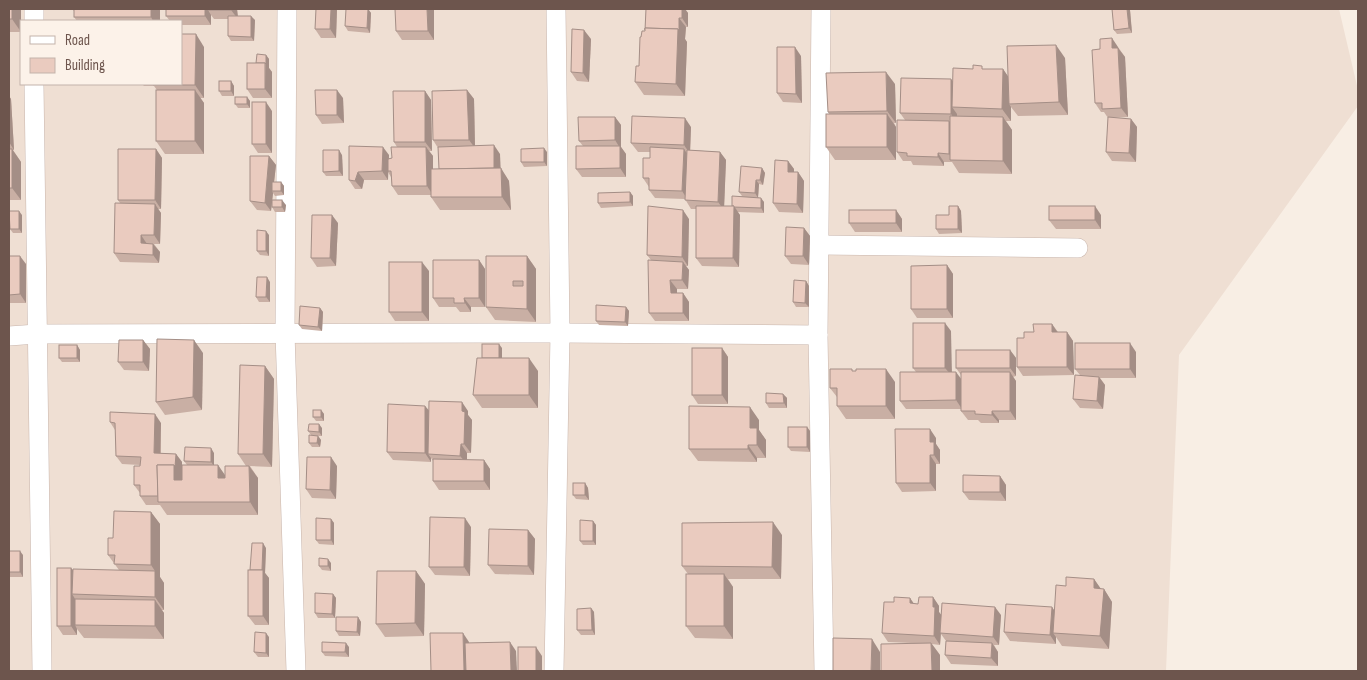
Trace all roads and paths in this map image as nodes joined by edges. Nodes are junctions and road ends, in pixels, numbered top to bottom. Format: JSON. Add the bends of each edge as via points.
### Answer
{"nodes":[{"id":1,"x":286,"y":9,"type":"edge"},
{"id":2,"x":556,"y":9,"type":"edge"},
{"id":3,"x":821,"y":9,"type":"edge"},
{"id":4,"x":34,"y":85,"type":"edge"},
{"id":5,"x":819,"y":245,"type":"junction"},
{"id":6,"x":1078,"y":248,"type":"dead end"},
{"id":7,"x":285,"y":333,"type":"junction"},
{"id":8,"x":560,"y":333,"type":"junction"},
{"id":9,"x":37,"y":334,"type":"junction"},
{"id":10,"x":818,"y":335,"type":"junction"},
{"id":11,"x":9,"y":336,"type":"edge"},
{"id":12,"x":42,"y":671,"type":"edge"},
{"id":13,"x":296,"y":671,"type":"edge"},
{"id":14,"x":554,"y":671,"type":"edge"},
{"id":15,"x":824,"y":671,"type":"edge"}],
"edges":[{"from":1,"to":7,"type":"street"},
{"from":2,"to":8,"type":"street"},
{"from":3,"to":5,"type":"street"},
{"from":4,"to":9,"type":"street"},
{"from":5,"to":6,"type":"street"},
{"from":5,"to":10,"type":"street"},
{"from":7,"to":8,"type":"street"},
{"from":7,"to":9,"type":"street"},
{"from":7,"to":13,"type":"street"},
{"from":8,"to":10,"type":"street"},
{"from":8,"to":14,"type":"street"},
{"from":9,"to":11,"type":"street"},
{"from":9,"to":12,"type":"street"},
{"from":10,"to":15,"type":"street"}]}
